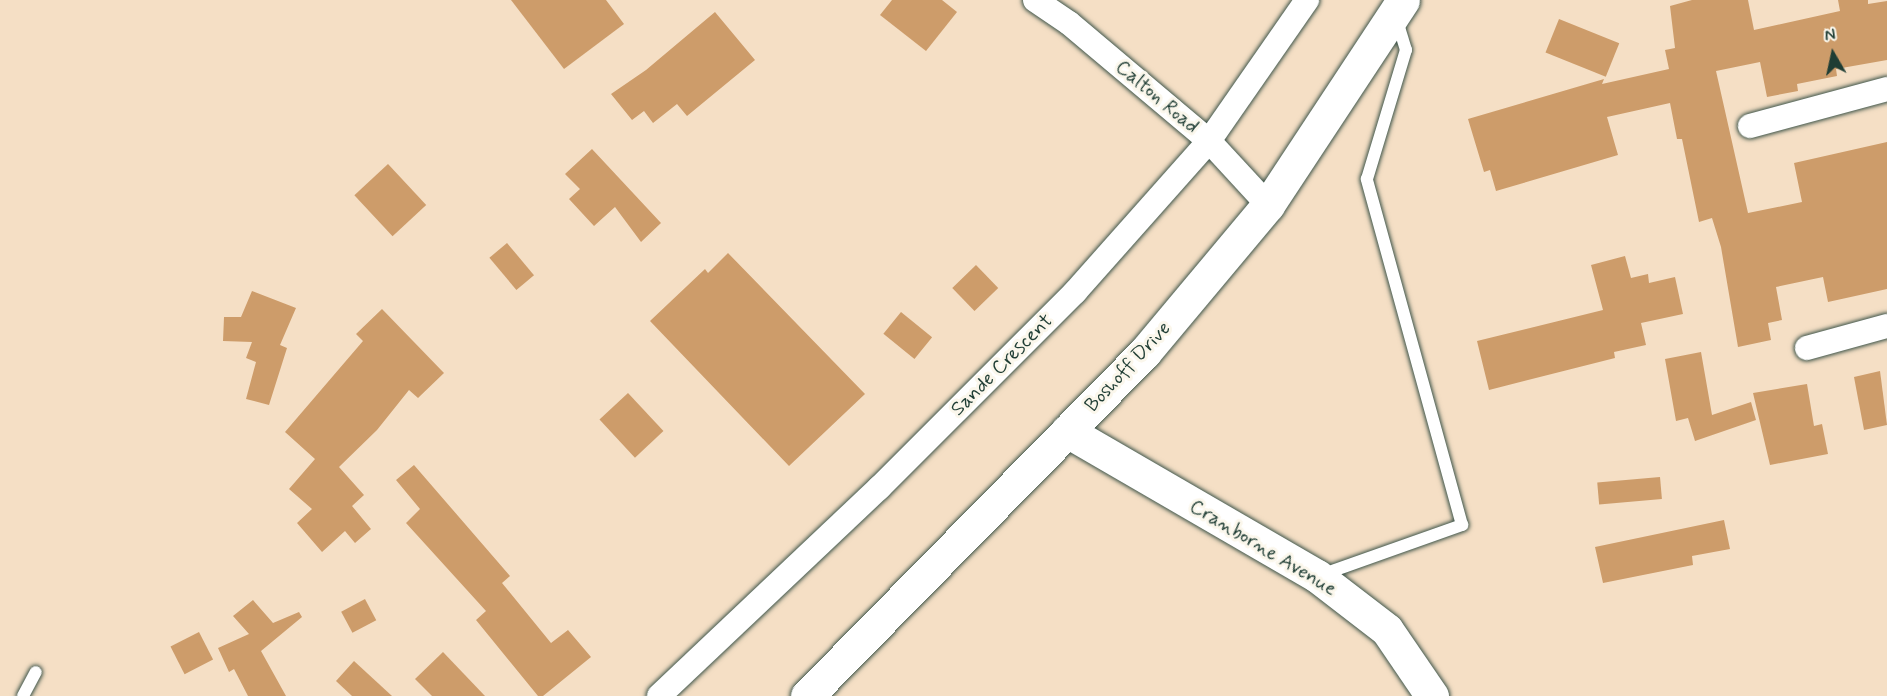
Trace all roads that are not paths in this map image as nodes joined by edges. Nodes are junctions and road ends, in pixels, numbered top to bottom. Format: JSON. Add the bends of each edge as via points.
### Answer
{"nodes":[{"id":1,"x":1035,"y":0,"type":"edge"},
{"id":2,"x":1306,"y":0,"type":"edge"},
{"id":3,"x":1399,"y":7,"type":"edge"},
{"id":4,"x":1887,"y":89,"type":"edge"},
{"id":5,"x":1750,"y":126,"type":"dead end"},
{"id":6,"x":1209,"y":141,"type":"junction"},
{"id":7,"x":1268,"y":205,"type":"junction"},
{"id":8,"x":1887,"y":326,"type":"edge"},
{"id":9,"x":1807,"y":348,"type":"dead end"},
{"id":10,"x":1067,"y":431,"type":"junction"},
{"id":11,"x":1317,"y":576,"type":"junction"},
{"id":12,"x":36,"y":672,"type":"dead end"},
{"id":13,"x":23,"y":696,"type":"edge"},
{"id":14,"x":659,"y":696,"type":"edge"},
{"id":15,"x":807,"y":696,"type":"edge"},
{"id":16,"x":1432,"y":696,"type":"edge"}],
"edges":[{"from":1,"to":6,"type":"street","name":"Calton Road","via":[[1069,22]]},
{"from":2,"to":6,"type":"street","name":"Sande Crescent"},
{"from":3,"to":7,"type":"main road","name":"Boshoff Drive"},
{"from":3,"to":11,"type":"lane","via":[[1406,50],[1367,179],[1462,525]]},
{"from":4,"to":5,"type":"street"},
{"from":6,"to":7,"type":"street","name":"Calton Road"},
{"from":6,"to":14,"type":"street","name":"Sande Crescent","via":[[1076,292],[879,488]]},
{"from":7,"to":10,"type":"main road","name":"Boshoff Drive","via":[[1145,352]]},
{"from":8,"to":9,"type":"street"},
{"from":10,"to":11,"type":"main road","name":"Cranborne Avenue"},
{"from":10,"to":15,"type":"main road","name":"Boshoff Drive","via":[[927,578]]},
{"from":11,"to":16,"type":"main road","name":"Cranborne Avenue","via":[[1387,630]]},
{"from":12,"to":13,"type":"lane"}]}
